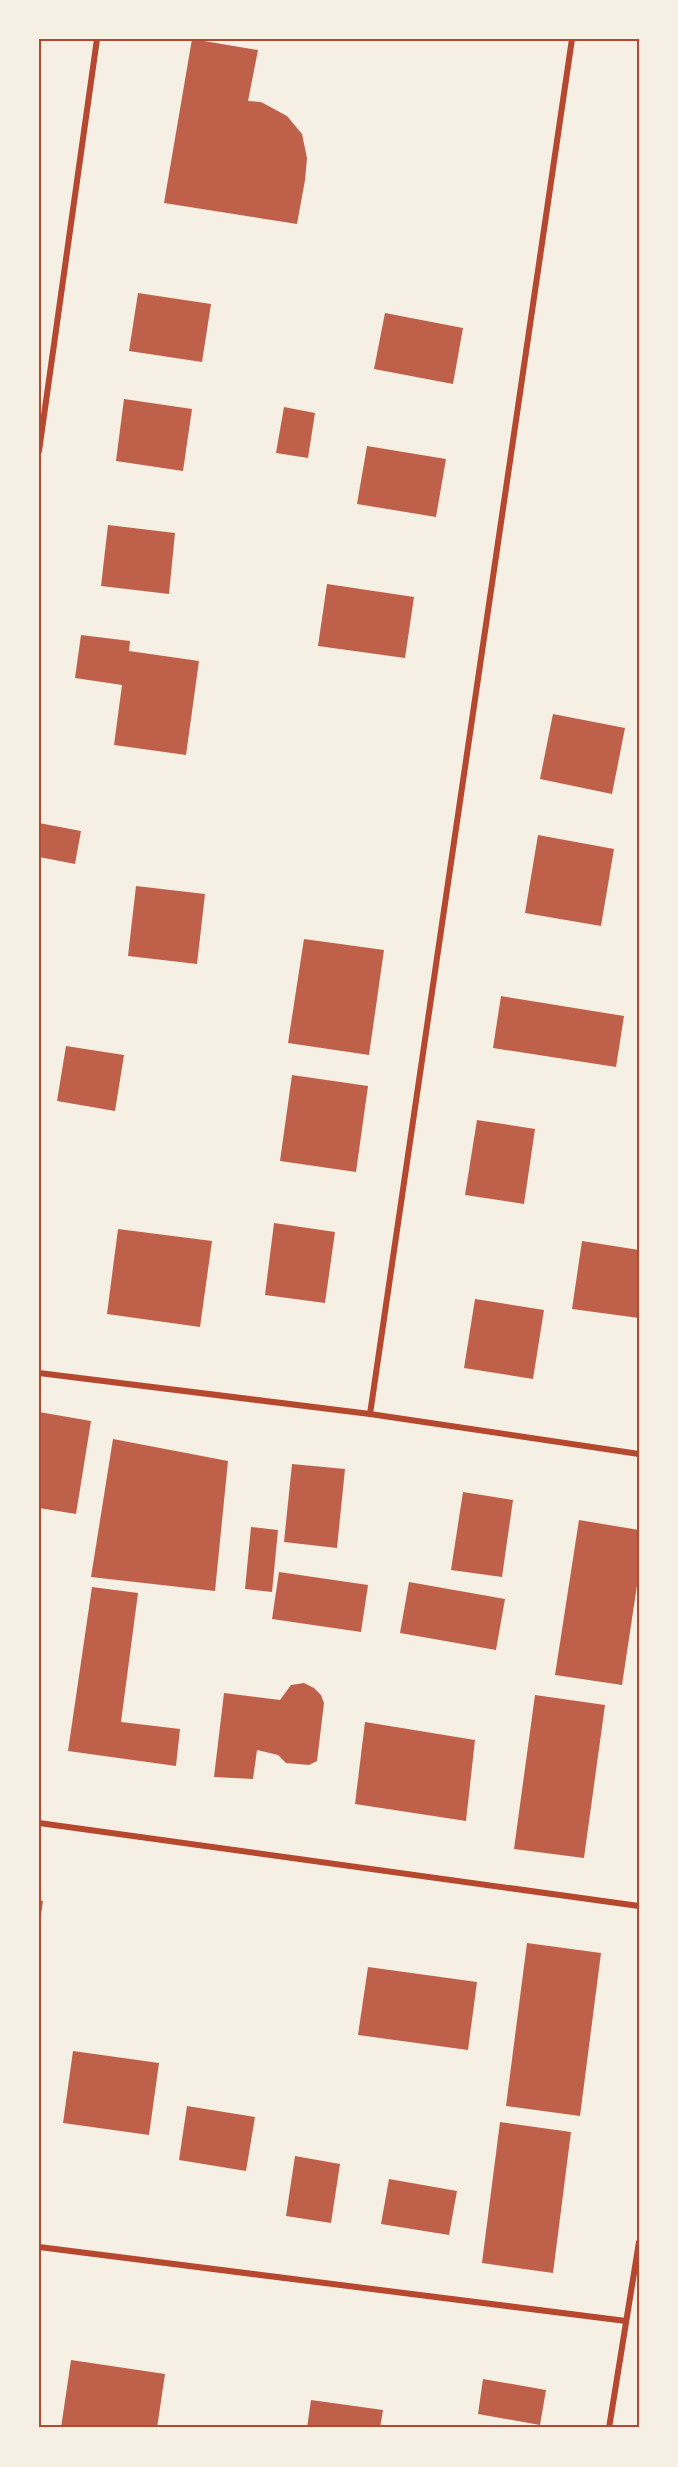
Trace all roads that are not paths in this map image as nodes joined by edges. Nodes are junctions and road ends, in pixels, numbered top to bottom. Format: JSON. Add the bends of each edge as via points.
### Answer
{"nodes":[{"id":1,"x":96,"y":39,"type":"edge"},
{"id":2,"x":572,"y":39,"type":"edge"},
{"id":3,"x":39,"y":451,"type":"edge"},
{"id":4,"x":39,"y":1373,"type":"edge"},
{"id":5,"x":370,"y":1414,"type":"junction"},
{"id":6,"x":639,"y":1454,"type":"edge"},
{"id":7,"x":39,"y":1823,"type":"edge"},
{"id":8,"x":639,"y":1906,"type":"edge"},
{"id":9,"x":639,"y":2242,"type":"edge"},
{"id":10,"x":39,"y":2247,"type":"edge"},
{"id":11,"x":626,"y":2321,"type":"junction"},
{"id":12,"x":609,"y":2428,"type":"edge"}],
"edges":[{"from":1,"to":3,"type":"street"},
{"from":2,"to":5,"type":"street"},
{"from":4,"to":5,"type":"street"},
{"from":5,"to":6,"type":"street"},
{"from":7,"to":8,"type":"street"},
{"from":9,"to":11,"type":"street"},
{"from":10,"to":11,"type":"street"},
{"from":11,"to":12,"type":"street"}]}
